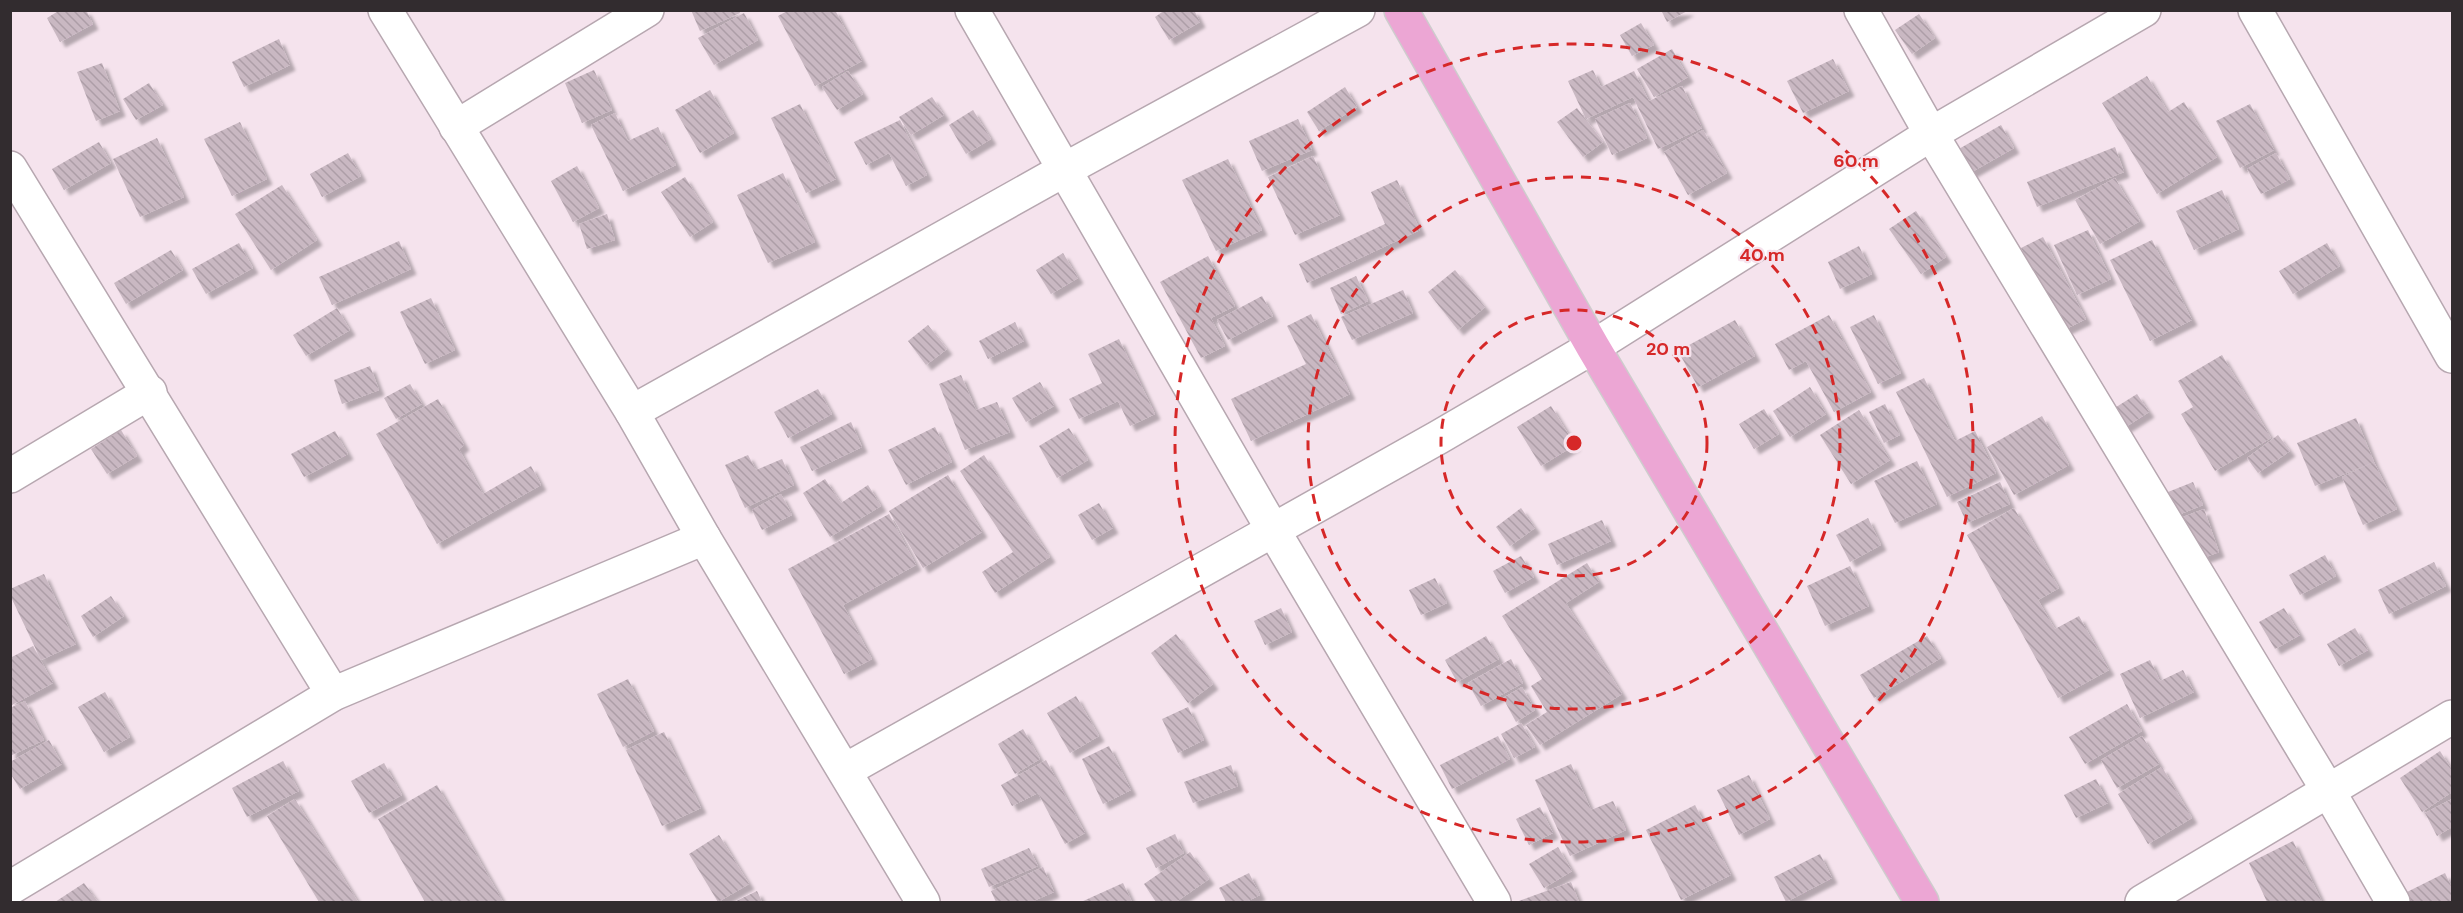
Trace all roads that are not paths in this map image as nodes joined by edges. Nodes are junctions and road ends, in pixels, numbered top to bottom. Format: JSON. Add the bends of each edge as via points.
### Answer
{"nodes":[{"id":1,"x":385,"y":10,"type":"edge"},
{"id":2,"x":647,"y":10,"type":"edge"},
{"id":3,"x":972,"y":10,"type":"edge"},
{"id":4,"x":1358,"y":10,"type":"edge"},
{"id":5,"x":1401,"y":10,"type":"edge"},
{"id":6,"x":1861,"y":10,"type":"edge"},
{"id":7,"x":2144,"y":10,"type":"edge"},
{"id":8,"x":2255,"y":10,"type":"edge"},
{"id":9,"x":456,"y":127,"type":"junction"},
{"id":10,"x":1931,"y":134,"type":"junction"},
{"id":11,"x":10,"y":168,"type":"edge"},
{"id":12,"x":1064,"y":170,"type":"junction"},
{"id":13,"x":1593,"y":347,"type":"junction"},
{"id":14,"x":2452,"y":356,"type":"edge"},
{"id":15,"x":150,"y":392,"type":"junction"},
{"id":16,"x":632,"y":412,"type":"junction"},
{"id":17,"x":10,"y":476,"type":"edge"},
{"id":18,"x":1273,"y":530,"type":"junction"},
{"id":19,"x":704,"y":538,"type":"junction"},
{"id":20,"x":333,"y":694,"type":"junction"},
{"id":21,"x":2452,"y":717,"type":"edge"},
{"id":22,"x":846,"y":770,"type":"junction"},
{"id":23,"x":2329,"y":792,"type":"junction"},
{"id":24,"x":10,"y":888,"type":"edge"},
{"id":25,"x":923,"y":903,"type":"edge"},
{"id":26,"x":1494,"y":903,"type":"edge"},
{"id":27,"x":1922,"y":903,"type":"edge"},
{"id":28,"x":2142,"y":903,"type":"edge"},
{"id":29,"x":2393,"y":903,"type":"edge"}],
"edges":[{"from":1,"to":9,"type":"street"},
{"from":2,"to":9,"type":"street"},
{"from":3,"to":12,"type":"street"},
{"from":4,"to":12,"type":"street"},
{"from":5,"to":13,"type":"main road"},
{"from":6,"to":10,"type":"street"},
{"from":7,"to":10,"type":"street"},
{"from":8,"to":14,"type":"street"},
{"from":9,"to":16,"type":"street"},
{"from":10,"to":13,"type":"street"},
{"from":10,"to":23,"type":"street"},
{"from":11,"to":15,"type":"street"},
{"from":12,"to":16,"type":"street"},
{"from":12,"to":18,"type":"street"},
{"from":13,"to":18,"type":"street"},
{"from":13,"to":27,"type":"main road"},
{"from":15,"to":17,"type":"street"},
{"from":15,"to":20,"type":"street"},
{"from":16,"to":19,"type":"street"},
{"from":18,"to":22,"type":"street"},
{"from":18,"to":26,"type":"street"},
{"from":19,"to":20,"type":"street"},
{"from":19,"to":22,"type":"street"},
{"from":20,"to":24,"type":"street"},
{"from":21,"to":23,"type":"street"},
{"from":22,"to":25,"type":"street"},
{"from":23,"to":28,"type":"street"},
{"from":23,"to":29,"type":"street"}]}
